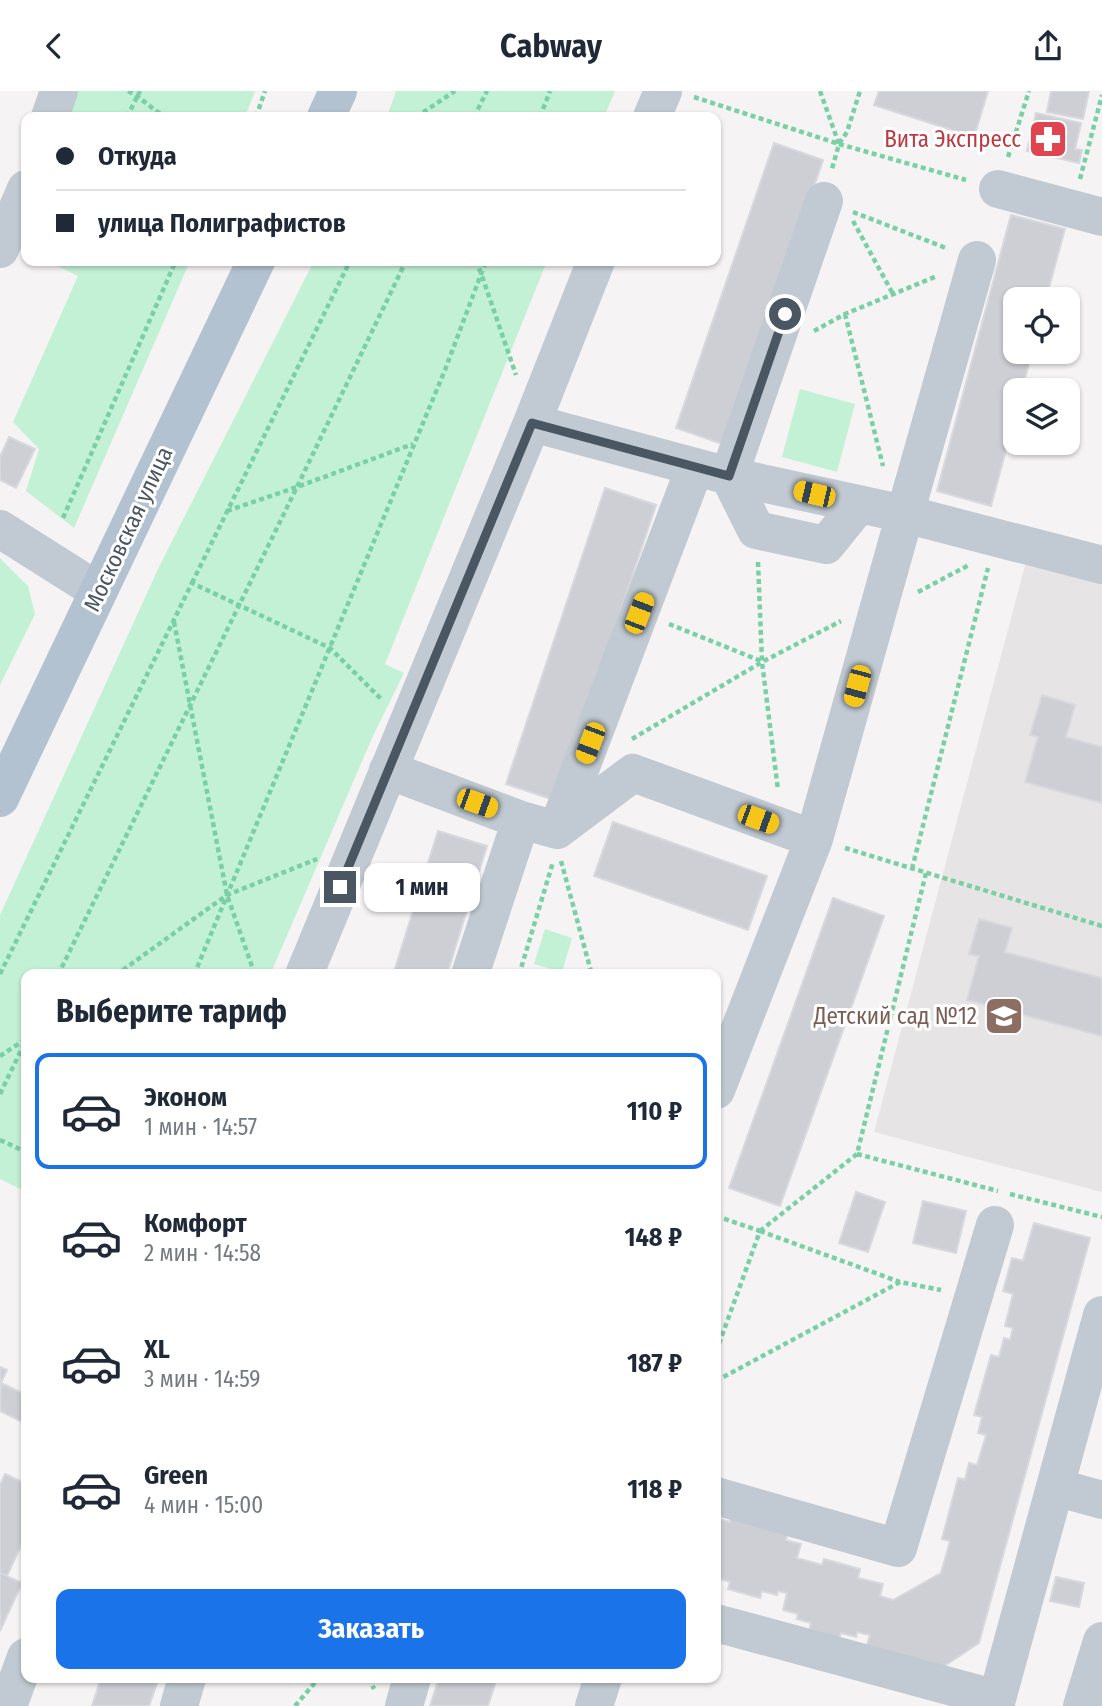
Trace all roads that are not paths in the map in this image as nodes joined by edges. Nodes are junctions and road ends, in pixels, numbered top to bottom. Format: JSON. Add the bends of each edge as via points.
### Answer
{"nodes":[{"id":1,"x":59,"y":91,"type":"edge"},
{"id":2,"x":338,"y":91,"type":"edge"},
{"id":3,"x":676,"y":93,"type":"edge"},
{"id":4,"x":52,"y":112,"type":"edge"},
{"id":5,"x":328,"y":112,"type":"edge"},
{"id":6,"x":657,"y":112,"type":"edge"},
{"id":7,"x":998,"y":189,"type":"road end"},
{"id":8,"x":21,"y":201,"type":"edge"},
{"id":9,"x":824,"y":201,"type":"dead end"},
{"id":10,"x":1102,"y":217,"type":"edge"},
{"id":11,"x":0,"y":249,"type":"edge"},
{"id":12,"x":977,"y":260,"type":"road end"},
{"id":13,"x":254,"y":266,"type":"edge"},
{"id":14,"x":594,"y":266,"type":"edge"},
{"id":15,"x":532,"y":423,"type":"junction"},
{"id":16,"x":712,"y":471,"type":"junction"},
{"id":17,"x":886,"y":510,"type":"junction"},
{"id":18,"x":0,"y":529,"type":"edge"},
{"id":19,"x":1102,"y":565,"type":"edge"},
{"id":20,"x":98,"y":591,"type":"junction"},
{"id":21,"x":388,"y":770,"type":"junction"},
{"id":22,"x":0,"y":799,"type":"edge"},
{"id":23,"x":521,"y":820,"type":"junction"},
{"id":24,"x":798,"y":833,"type":"junction"},
{"id":25,"x":557,"y":839,"type":"junction"},
{"id":26,"x":306,"y":969,"type":"edge"},
{"id":27,"x":472,"y":969,"type":"edge"},
{"id":28,"x":721,"y":1074,"type":"edge"},
{"id":29,"x":995,"y":1225,"type":"dead end"},
{"id":30,"x":1102,"y":1315,"type":"edge"},
{"id":31,"x":1055,"y":1487,"type":"junction"},
{"id":32,"x":721,"y":1497,"type":"edge"},
{"id":33,"x":1102,"y":1500,"type":"edge"},
{"id":34,"x":721,"y":1624,"type":"edge"},
{"id":35,"x":1102,"y":1641,"type":"edge"},
{"id":36,"x":21,"y":1671,"type":"edge"},
{"id":37,"x":186,"y":1683,"type":"edge"},
{"id":38,"x":411,"y":1683,"type":"edge"},
{"id":39,"x":601,"y":1683,"type":"edge"},
{"id":40,"x":8,"y":1706,"type":"edge"},
{"id":41,"x":179,"y":1706,"type":"edge"},
{"id":42,"x":404,"y":1706,"type":"edge"},
{"id":43,"x":594,"y":1706,"type":"edge"},
{"id":44,"x":1082,"y":1706,"type":"edge"}],
"edges":[{"from":1,"to":4,"type":"street"},
{"from":2,"to":5,"type":"main road"},
{"from":3,"to":6,"type":"street"},
{"from":7,"to":10,"type":"street"},
{"from":8,"to":11,"type":"street"},
{"from":9,"to":16,"type":"street"},
{"from":12,"to":17,"type":"street"},
{"from":13,"to":20,"type":"main road","name":"Московская улица"},
{"from":14,"to":15,"type":"street"},
{"from":15,"to":16,"type":"street"},
{"from":15,"to":21,"type":"street"},
{"from":16,"to":17,"type":"street"},
{"from":16,"to":17,"type":"street","via":[[756,530],[827,545]]},
{"from":16,"to":25,"type":"street","via":[[639,613]]},
{"from":17,"to":19,"type":"street","via":[[994,545]]},
{"from":17,"to":24,"type":"street","via":[[879,607]]},
{"from":18,"to":20,"type":"street"},
{"from":20,"to":22,"type":"main road","name":"Московская улица"},
{"from":21,"to":23,"type":"street"},
{"from":21,"to":26,"type":"street"},
{"from":23,"to":25,"type":"street"},
{"from":23,"to":27,"type":"street"},
{"from":24,"to":25,"type":"street","via":[[633,773]]},
{"from":24,"to":28,"type":"street"},
{"from":29,"to":32,"type":"street","via":[[898,1548]]},
{"from":30,"to":31,"type":"street"},
{"from":31,"to":33,"type":"street"},
{"from":31,"to":34,"type":"street","via":[[997,1699]]},
{"from":35,"to":44,"type":"street"},
{"from":36,"to":40,"type":"street"},
{"from":37,"to":41,"type":"street"},
{"from":38,"to":42,"type":"street"},
{"from":39,"to":43,"type":"street"}]}
